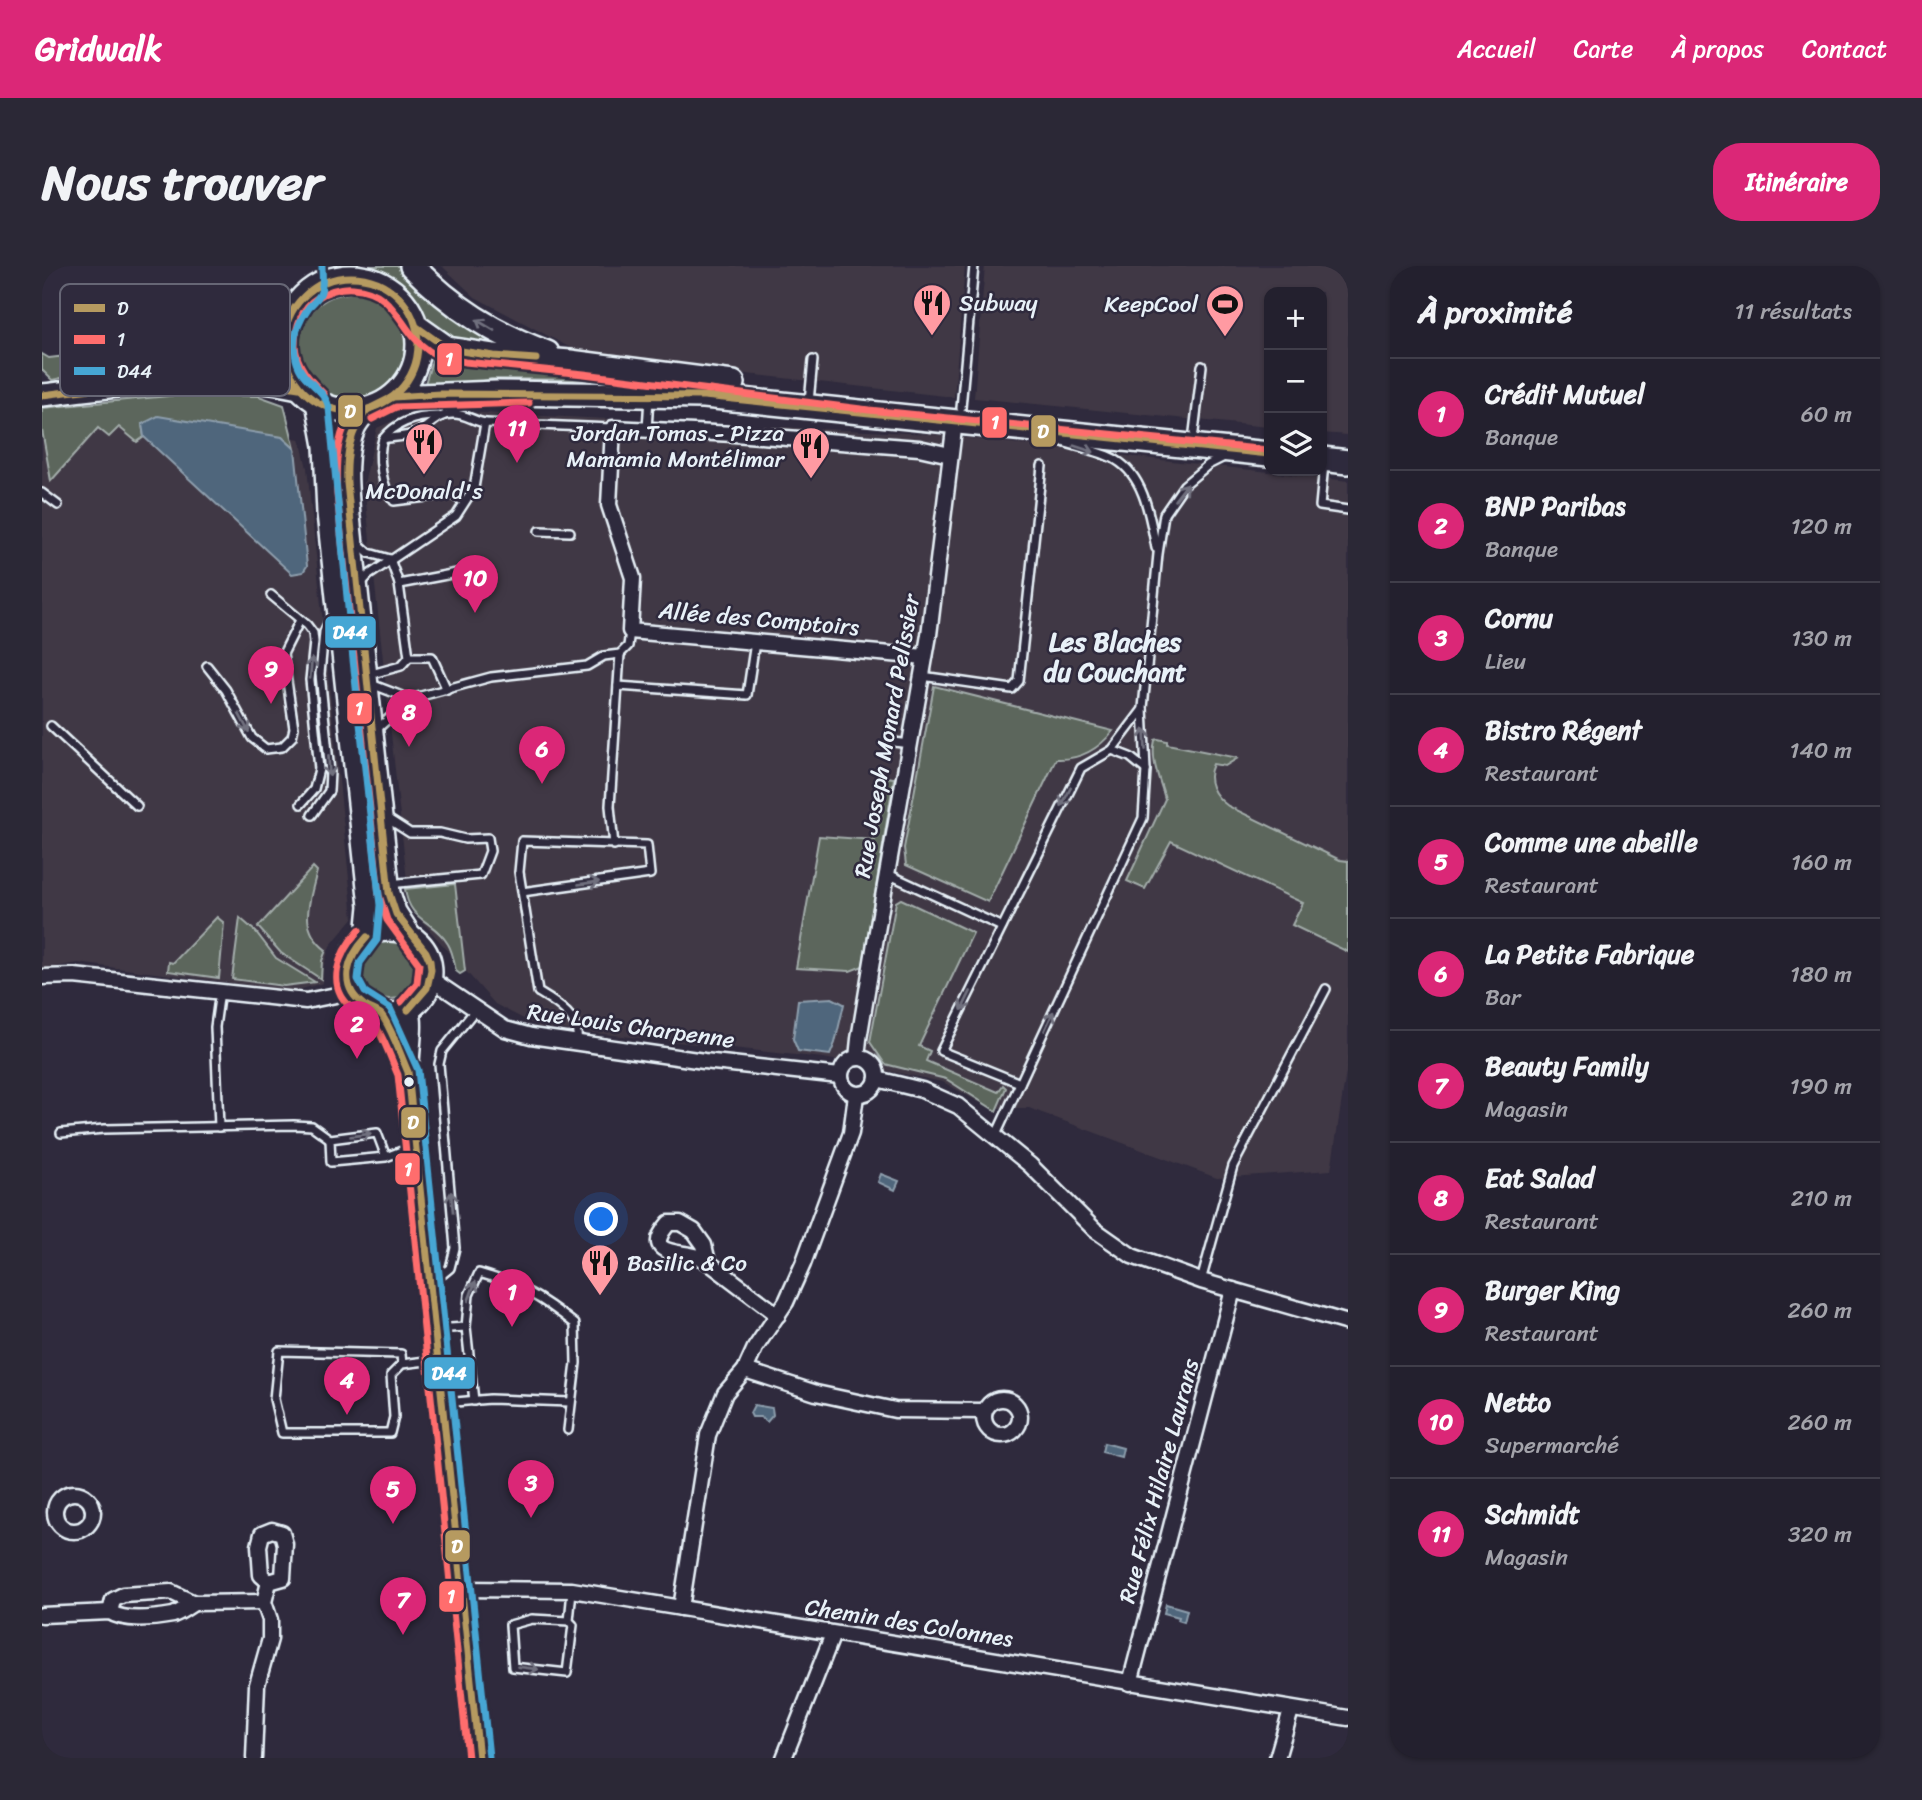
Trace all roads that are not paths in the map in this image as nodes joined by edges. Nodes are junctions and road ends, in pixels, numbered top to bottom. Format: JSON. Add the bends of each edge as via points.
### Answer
{"nodes":[{"id":1,"x":312,"y":266,"type":"edge"},
{"id":2,"x":412,"y":266,"type":"edge"},
{"id":3,"x":974,"y":266,"type":"edge"},
{"id":4,"x":361,"y":272,"type":"edge"},
{"id":5,"x":311,"y":289,"type":"junction"},
{"id":6,"x":290,"y":316,"type":"edge"},
{"id":7,"x":416,"y":327,"type":"junction"},
{"id":8,"x":813,"y":360,"type":"dead end"},
{"id":9,"x":570,"y":362,"type":"junction"},
{"id":10,"x":1202,"y":366,"type":"dead end"},
{"id":11,"x":616,"y":368,"type":"junction"},
{"id":12,"x":290,"y":373,"type":"edge"},
{"id":13,"x":290,"y":390,"type":"edge"},
{"id":14,"x":497,"y":393,"type":"junction"},
{"id":15,"x":308,"y":395,"type":"junction"},
{"id":16,"x":649,"y":395,"type":"junction"},
{"id":17,"x":393,"y":397,"type":"junction"},
{"id":18,"x":809,"y":399,"type":"junction"},
{"id":19,"x":368,"y":410,"type":"junction"},
{"id":20,"x":958,"y":414,"type":"junction"},
{"id":21,"x":439,"y":416,"type":"junction"},
{"id":22,"x":485,"y":423,"type":"junction"},
{"id":23,"x":613,"y":428,"type":"junction"},
{"id":24,"x":1019,"y":428,"type":"junction"},
{"id":25,"x":647,"y":429,"type":"junction"},
{"id":26,"x":1194,"y":432,"type":"junction"},
{"id":27,"x":383,"y":439,"type":"junction"},
{"id":28,"x":1264,"y":439,"type":"edge"},
{"id":29,"x":1348,"y":449,"type":"edge"},
{"id":30,"x":1239,"y":450,"type":"junction"},
{"id":31,"x":1264,"y":453,"type":"edge"},
{"id":32,"x":1327,"y":454,"type":"edge"},
{"id":33,"x":950,"y":455,"type":"junction"},
{"id":34,"x":1327,"y":456,"type":"edge"},
{"id":35,"x":1348,"y":462,"type":"edge"},
{"id":36,"x":1042,"y":466,"type":"dead end"},
{"id":37,"x":1322,"y":476,"type":"edge"},
{"id":38,"x":42,"y":493,"type":"edge"},
{"id":39,"x":464,"y":502,"type":"junction"},
{"id":40,"x":58,"y":505,"type":"dead end"},
{"id":41,"x":1348,"y":510,"type":"edge"},
{"id":42,"x":539,"y":531,"type":"dead end"},
{"id":43,"x":570,"y":532,"type":"dead end"},
{"id":44,"x":351,"y":536,"type":"junction"},
{"id":45,"x":1157,"y":554,"type":"junction"},
{"id":46,"x":390,"y":559,"type":"junction"},
{"id":47,"x":478,"y":569,"type":"dead end"},
{"id":48,"x":399,"y":584,"type":"junction"},
{"id":49,"x":356,"y":589,"type":"junction"},
{"id":50,"x":271,"y":595,"type":"dead end"},
{"id":51,"x":338,"y":603,"type":"junction"},
{"id":52,"x":300,"y":620,"type":"junction"},
{"id":53,"x":630,"y":631,"type":"junction"},
{"id":54,"x":755,"y":641,"type":"junction"},
{"id":55,"x":620,"y":654,"type":"junction"},
{"id":56,"x":409,"y":657,"type":"junction"},
{"id":57,"x":925,"y":657,"type":"junction"},
{"id":58,"x":207,"y":666,"type":"dead end"},
{"id":59,"x":921,"y":675,"type":"junction"},
{"id":60,"x":366,"y":679,"type":"junction"},
{"id":61,"x":618,"y":686,"type":"junction"},
{"id":62,"x":447,"y":690,"type":"junction"},
{"id":63,"x":410,"y":699,"type":"junction"},
{"id":64,"x":1143,"y":708,"type":"junction"},
{"id":65,"x":51,"y":726,"type":"dead end"},
{"id":66,"x":372,"y":734,"type":"junction"},
{"id":67,"x":894,"y":742,"type":"dead end"},
{"id":68,"x":910,"y":744,"type":"junction"},
{"id":69,"x":1112,"y":750,"type":"junction"},
{"id":70,"x":1146,"y":770,"type":"junction"},
{"id":71,"x":302,"y":804,"type":"dead end"},
{"id":72,"x":137,"y":806,"type":"dead end"},
{"id":73,"x":380,"y":813,"type":"junction"},
{"id":74,"x":312,"y":815,"type":"dead end"},
{"id":75,"x":614,"y":845,"type":"junction"},
{"id":76,"x":887,"y":874,"type":"junction"},
{"id":77,"x":388,"y":884,"type":"junction"},
{"id":78,"x":522,"y":892,"type":"junction"},
{"id":79,"x":1002,"y":927,"type":"junction"},
{"id":80,"x":367,"y":937,"type":"junction"},
{"id":81,"x":411,"y":937,"type":"junction"},
{"id":82,"x":42,"y":977,"type":"edge"},
{"id":83,"x":431,"y":979,"type":"junction"},
{"id":84,"x":1326,"y":989,"type":"dead end"},
{"id":85,"x":220,"y":991,"type":"junction"},
{"id":86,"x":351,"y":992,"type":"junction"},
{"id":87,"x":476,"y":1009,"type":"junction"},
{"id":88,"x":408,"y":1010,"type":"junction"},
{"id":89,"x":382,"y":1014,"type":"junction"},
{"id":90,"x":577,"y":1043,"type":"junction"},
{"id":91,"x":858,"y":1058,"type":"junction"},
{"id":92,"x":408,"y":1073,"type":"junction"},
{"id":93,"x":840,"y":1076,"type":"junction"},
{"id":94,"x":877,"y":1079,"type":"junction"},
{"id":95,"x":1020,"y":1083,"type":"junction"},
{"id":96,"x":856,"y":1095,"type":"junction"},
{"id":97,"x":219,"y":1127,"type":"junction"},
{"id":98,"x":61,"y":1133,"type":"dead end"},
{"id":99,"x":996,"y":1135,"type":"junction"},
{"id":100,"x":330,"y":1139,"type":"junction"},
{"id":101,"x":415,"y":1145,"type":"junction"},
{"id":102,"x":390,"y":1155,"type":"junction"},
{"id":103,"x":708,"y":1262,"type":"dead end"},
{"id":104,"x":1202,"y":1281,"type":"junction"},
{"id":105,"x":430,"y":1285,"type":"junction"},
{"id":106,"x":1233,"y":1290,"type":"junction"},
{"id":107,"x":778,"y":1315,"type":"junction"},
{"id":108,"x":1348,"y":1323,"type":"edge"},
{"id":109,"x":466,"y":1327,"type":"junction"},
{"id":110,"x":435,"y":1329,"type":"junction"},
{"id":111,"x":438,"y":1359,"type":"junction"},
{"id":112,"x":402,"y":1364,"type":"junction"},
{"id":113,"x":745,"y":1370,"type":"junction"},
{"id":114,"x":474,"y":1401,"type":"junction"},
{"id":115,"x":570,"y":1402,"type":"junction"},
{"id":116,"x":442,"y":1404,"type":"junction"},
{"id":117,"x":984,"y":1411,"type":"dead end"},
{"id":118,"x":568,"y":1430,"type":"dead end"},
{"id":119,"x":269,"y":1582,"type":"dead end"},
{"id":120,"x":461,"y":1589,"type":"junction"},
{"id":121,"x":572,"y":1590,"type":"junction"},
{"id":122,"x":264,"y":1602,"type":"junction"},
{"id":123,"x":194,"y":1603,"type":"junction"},
{"id":124,"x":681,"y":1608,"type":"junction"},
{"id":125,"x":110,"y":1612,"type":"junction"},
{"id":126,"x":42,"y":1615,"type":"edge"},
{"id":127,"x":569,"y":1621,"type":"junction"},
{"id":128,"x":833,"y":1634,"type":"junction"},
{"id":129,"x":1130,"y":1683,"type":"junction"},
{"id":130,"x":1291,"y":1710,"type":"junction"},
{"id":131,"x":1348,"y":1718,"type":"edge"},
{"id":132,"x":254,"y":1758,"type":"edge"},
{"id":133,"x":479,"y":1758,"type":"edge"},
{"id":134,"x":784,"y":1758,"type":"edge"},
{"id":135,"x":1276,"y":1758,"type":"edge"}],
"edges":[{"from":1,"to":5,"type":"main road"},
{"from":9,"to":2,"type":"main road","one_way":true,"via":[[490,328],[459,309]]},
{"from":3,"to":20,"type":"lane","name":"Rue Joseph Monard Pelissier"},
{"from":4,"to":5,"type":"main road"},
{"from":4,"to":7,"type":"main road","via":[[397,295]]},
{"from":5,"to":6,"type":"main road"},
{"from":7,"to":9,"type":"main road","via":[[448,349]]},
{"from":7,"to":17,"type":"main road","via":[[415,366]]},
{"from":8,"to":18,"type":"lane"},
{"from":9,"to":11,"type":"main road"},
{"from":10,"to":26,"type":"lane"},
{"from":11,"to":14,"type":"main road","via":[[597,385],[509,386]]},
{"from":11,"to":18,"type":"main road"},
{"from":12,"to":15,"type":"main road"},
{"from":13,"to":15,"type":"main road"},
{"from":14,"to":16,"type":"main road"},
{"from":14,"to":17,"type":"main road"},
{"from":15,"to":19,"type":"main road","via":[[332,409]]},
{"from":15,"to":51,"type":"main road","via":[[324,446]]},
{"from":16,"to":18,"type":"main road"},
{"from":16,"to":25,"type":"lane"},
{"from":17,"to":19,"type":"main road"},
{"from":18,"to":20,"type":"main road"},
{"from":19,"to":44,"type":"main road","via":[[354,426],[349,448]]},
{"from":20,"to":24,"type":"main road"},
{"from":20,"to":26,"type":"main road"},
{"from":20,"to":33,"type":"street","name":"Rue Joseph Monard Pelissier"},
{"from":21,"to":22,"type":"lane","via":[[452,413]]},
{"from":21,"to":27,"type":"lane","via":[[414,434]]},
{"from":21,"to":27,"type":"lane","via":[[404,423],[390,429]]},
{"from":22,"to":23,"type":"lane"},
{"from":22,"to":39,"type":"lane","via":[[474,488]]},
{"from":23,"to":25,"type":"street"},
{"from":23,"to":53,"type":"street","name":"Allée des Comptoirs","via":[[609,505],[633,578]]},
{"from":24,"to":30,"type":"main road"},
{"from":24,"to":45,"type":"lane","one_way":true,"via":[[1116,460],[1138,483]]},
{"from":25,"to":33,"type":"street","via":[[919,447]]},
{"from":26,"to":28,"type":"main road"},
{"from":27,"to":39,"type":"lane","via":[[383,471],[388,495],[394,501],[451,494]]},
{"from":29,"to":32,"type":"main road"},
{"from":30,"to":31,"type":"main road"},
{"from":45,"to":30,"type":"lane","one_way":true,"via":[[1164,514],[1184,485]]},
{"from":33,"to":57,"type":"street","name":"Rue Joseph Monard Pelissier"},
{"from":34,"to":35,"type":"main road"},
{"from":36,"to":59,"type":"lane","via":[[1019,681],[1012,689]]},
{"from":37,"to":41,"type":"lane","via":[[1320,506]]},
{"from":38,"to":40,"type":"lane"},
{"from":39,"to":46,"type":"lane","via":[[456,516]]},
{"from":42,"to":43,"type":"lane"},
{"from":44,"to":46,"type":"lane","via":[[369,553]]},
{"from":44,"to":49,"type":"main road"},
{"from":45,"to":64,"type":"lane"},
{"from":46,"to":48,"type":"lane"},
{"from":46,"to":49,"type":"lane"},
{"from":47,"to":48,"type":"lane"},
{"from":48,"to":56,"type":"lane"},
{"from":49,"to":60,"type":"main road"},
{"from":50,"to":52,"type":"lane"},
{"from":51,"to":74,"type":"lane","one_way":true,"via":[[324,632],[320,674],[329,791]]},
{"from":51,"to":80,"type":"main road","via":[[370,906]]},
{"from":58,"to":52,"type":"lane","one_way":true,"via":[[252,738],[265,748],[282,747],[292,737],[293,728],[283,654]]},
{"from":71,"to":52,"type":"lane","one_way":true,"via":[[314,789],[320,769],[310,680],[313,633]]},
{"from":53,"to":54,"type":"street","name":"Allée des Comptoirs"},
{"from":53,"to":55,"type":"lane","via":[[628,646]]},
{"from":54,"to":57,"type":"street","name":"Allée des Comptoirs"},
{"from":54,"to":61,"type":"lane","via":[[747,695]]},
{"from":55,"to":61,"type":"lane"},
{"from":55,"to":62,"type":"lane","via":[[604,656],[587,666],[492,677]]},
{"from":56,"to":60,"type":"lane","via":[[401,666]]},
{"from":56,"to":62,"type":"lane","via":[[432,657]]},
{"from":57,"to":59,"type":"street","name":"Rue Joseph Monard Pelissier"},
{"from":59,"to":68,"type":"street","name":"Rue Joseph Monard Pelissier"},
{"from":60,"to":63,"type":"lane"},
{"from":60,"to":66,"type":"main road"},
{"from":61,"to":75,"type":"lane","via":[[610,806]]},
{"from":62,"to":63,"type":"lane"},
{"from":63,"to":66,"type":"lane"},
{"from":64,"to":69,"type":"lane"},
{"from":70,"to":64,"type":"lane","one_way":true},
{"from":65,"to":72,"type":"lane"},
{"from":66,"to":73,"type":"main road"},
{"from":67,"to":68,"type":"lane"},
{"from":68,"to":76,"type":"street","name":"Rue Joseph Monard Pelissier"},
{"from":69,"to":70,"type":"lane"},
{"from":69,"to":79,"type":"lane","one_way":true,"via":[[1081,768]]},
{"from":95,"to":70,"type":"lane","one_way":true,"via":[[1143,818]]},
{"from":73,"to":77,"type":"main road"},
{"from":73,"to":77,"type":"lane","via":[[410,833],[488,838],[490,850],[481,875]]},
{"from":75,"to":78,"type":"lane","via":[[522,841]]},
{"from":78,"to":75,"type":"lane","one_way":true,"via":[[650,874],[647,845]]},
{"from":76,"to":79,"type":"lane"},
{"from":76,"to":91,"type":"street","name":"Rue Joseph Monard Pelissier"},
{"from":77,"to":81,"type":"main road","via":[[395,912]]},
{"from":78,"to":90,"type":"lane","via":[[538,992],[576,1022]]},
{"from":79,"to":95,"type":"lane","one_way":true,"via":[[942,1051]]},
{"from":80,"to":81,"type":"main road","via":[[387,930]]},
{"from":80,"to":86,"type":"main road","via":[[348,960]]},
{"from":81,"to":83,"type":"main road","via":[[428,955]]},
{"from":82,"to":85,"type":"street","via":[[74,976]]},
{"from":83,"to":87,"type":"street","name":"Rue Louis Charpenne"},
{"from":83,"to":88,"type":"main road","via":[[419,1002]]},
{"from":84,"to":104,"type":"lane","via":[[1233,1166]]},
{"from":85,"to":86,"type":"street","via":[[306,1001]]},
{"from":85,"to":97,"type":"lane","via":[[215,1027]]},
{"from":86,"to":89,"type":"main road","via":[[369,1010]]},
{"from":87,"to":90,"type":"street","name":"Rue Louis Charpenne","via":[[505,1029]]},
{"from":105,"to":87,"type":"lane","one_way":true,"via":[[450,1268],[455,1248],[439,1070],[443,1052]]},
{"from":88,"to":89,"type":"main road"},
{"from":88,"to":92,"type":"main road"},
{"from":89,"to":92,"type":"main road"},
{"from":90,"to":93,"type":"street","name":"Rue Louis Charpenne"},
{"from":91,"to":93,"type":"street","via":[[846,1063]]},
{"from":91,"to":94,"type":"street","via":[[874,1065]]},
{"from":92,"to":101,"type":"main road"},
{"from":93,"to":96,"type":"street","via":[[845,1089]]},
{"from":94,"to":96,"type":"street","via":[[871,1091]]},
{"from":94,"to":99,"type":"street","via":[[958,1105]]},
{"from":95,"to":99,"type":"lane"},
{"from":96,"to":107,"type":"street","via":[[851,1133],[803,1264]]},
{"from":97,"to":98,"type":"lane"},
{"from":97,"to":100,"type":"lane","via":[[312,1126]]},
{"from":99,"to":104,"type":"street","via":[[1095,1230],[1132,1256]]},
{"from":100,"to":102,"type":"lane","one_way":true,"via":[[377,1133]]},
{"from":100,"to":102,"type":"lane","via":[[331,1163]]},
{"from":101,"to":102,"type":"lane"},
{"from":101,"to":105,"type":"main road"},
{"from":103,"to":107,"type":"street"},
{"from":104,"to":106,"type":"street"},
{"from":105,"to":110,"type":"main road"},
{"from":106,"to":108,"type":"street"},
{"from":106,"to":129,"type":"street","name":"Rue Félix Hilaire Laurans"},
{"from":107,"to":113,"type":"street"},
{"from":109,"to":110,"type":"lane"},
{"from":109,"to":114,"type":"lane"},
{"from":109,"to":115,"type":"lane","one_way":true,"via":[[468,1295],[479,1273],[544,1299],[575,1324]]},
{"from":110,"to":111,"type":"main road"},
{"from":111,"to":112,"type":"lane"},
{"from":111,"to":116,"type":"main road"},
{"from":112,"to":112,"type":"lane","via":[[391,1375],[394,1417],[390,1433],[282,1433],[274,1399],[279,1351],[401,1353]]},
{"from":113,"to":117,"type":"street","via":[[816,1393],[895,1410]]},
{"from":113,"to":124,"type":"street","via":[[725,1393],[708,1435]]},
{"from":114,"to":115,"type":"lane"},
{"from":114,"to":116,"type":"lane"},
{"from":115,"to":118,"type":"lane"},
{"from":116,"to":120,"type":"main road"},
{"from":119,"to":122,"type":"street"},
{"from":120,"to":121,"type":"street","name":"Chemin des Colonnes"},
{"from":120,"to":133,"type":"main road"},
{"from":121,"to":124,"type":"street","name":"Chemin des Colonnes"},
{"from":121,"to":127,"type":"lane"},
{"from":122,"to":123,"type":"street"},
{"from":122,"to":132,"type":"street","via":[[270,1639],[257,1685]]},
{"from":123,"to":125,"type":"street","via":[[176,1614],[128,1618]]},
{"from":123,"to":125,"type":"street","via":[[171,1592],[123,1595],[113,1600]]},
{"from":124,"to":128,"type":"street","name":"Chemin des Colonnes"},
{"from":125,"to":126,"type":"street"},
{"from":127,"to":127,"type":"lane","one_way":true,"via":[[533,1619],[510,1625],[513,1667],[567,1673],[573,1625]]},
{"from":128,"to":129,"type":"street","name":"Chemin des Colonnes"},
{"from":128,"to":134,"type":"street"},
{"from":129,"to":130,"type":"street","name":"Chemin des Colonnes"},
{"from":130,"to":131,"type":"street","name":"Chemin des Colonnes"},
{"from":130,"to":135,"type":"street"}]}
